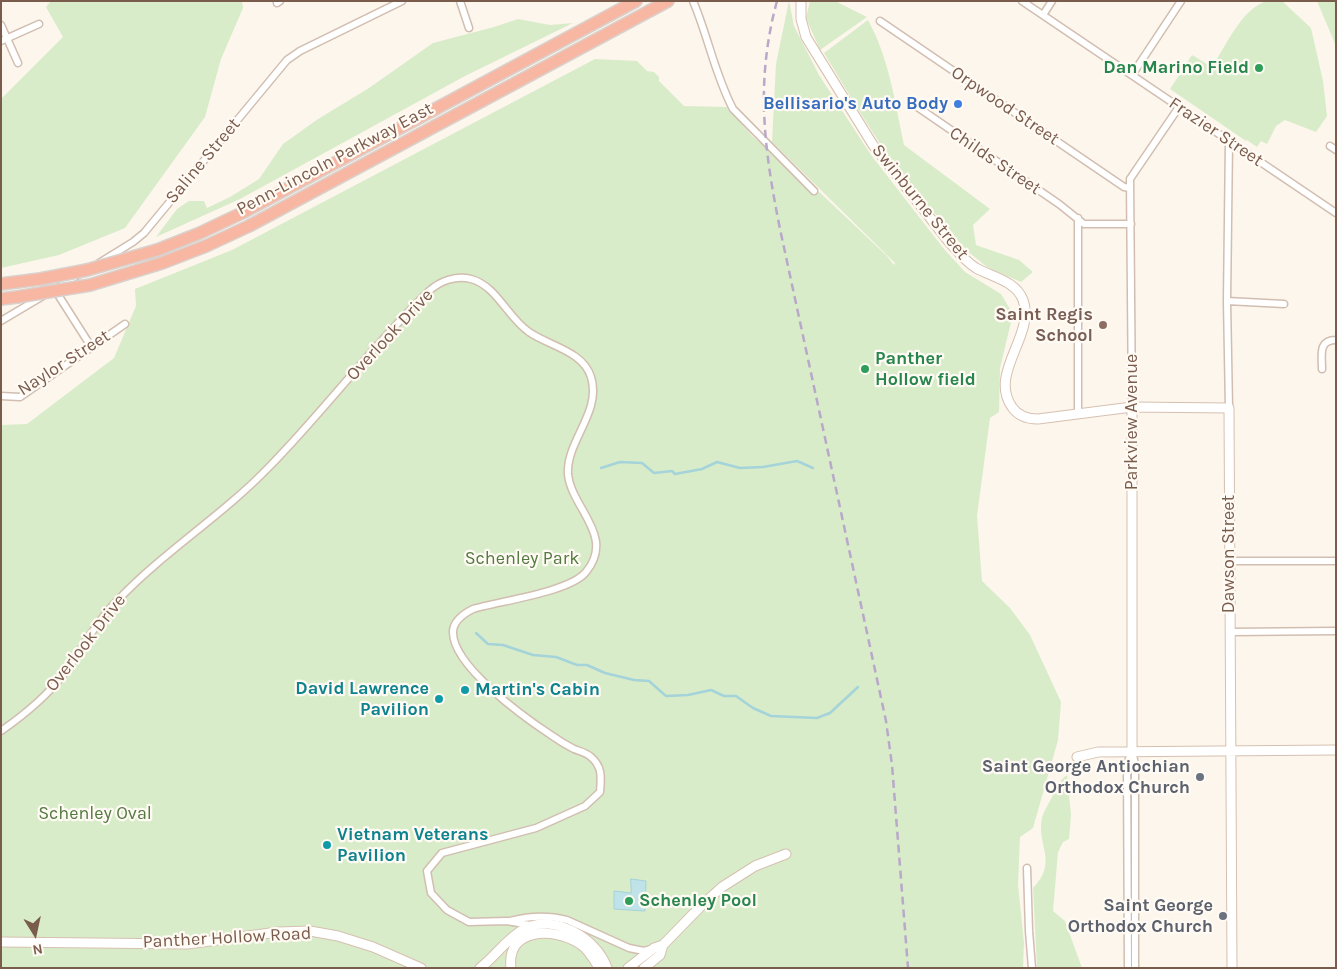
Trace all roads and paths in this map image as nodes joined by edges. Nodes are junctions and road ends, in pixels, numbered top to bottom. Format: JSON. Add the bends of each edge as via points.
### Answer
{"nodes":[{"id":1,"x":402,"y":1,"type":"edge"},
{"id":2,"x":460,"y":1,"type":"edge"},
{"id":3,"x":636,"y":1,"type":"edge"},
{"id":4,"x":668,"y":1,"type":"edge"},
{"id":5,"x":693,"y":1,"type":"edge"},
{"id":6,"x":801,"y":1,"type":"edge"},
{"id":7,"x":1022,"y":1,"type":"edge"},
{"id":8,"x":1052,"y":1,"type":"edge"},
{"id":9,"x":1181,"y":1,"type":"edge"},
{"id":10,"x":1042,"y":15,"type":"junction"},
{"id":11,"x":880,"y":21,"type":"dead end"},
{"id":12,"x":40,"y":24,"type":"dead end"},
{"id":13,"x":1,"y":25,"type":"edge"},
{"id":14,"x":469,"y":28,"type":"dead end"},
{"id":15,"x":4,"y":40,"type":"edge"},
{"id":16,"x":18,"y":63,"type":"dead end"},
{"id":17,"x":1132,"y":75,"type":"junction"},
{"id":18,"x":913,"y":104,"type":"dead end"},
{"id":19,"x":1179,"y":107,"type":"junction"},
{"id":20,"x":1229,"y":141,"type":"junction"},
{"id":21,"x":1130,"y":188,"type":"junction"},
{"id":22,"x":814,"y":191,"type":"dead end"},
{"id":23,"x":1336,"y":213,"type":"edge"},
{"id":24,"x":1078,"y":218,"type":"junction"},
{"id":25,"x":1131,"y":224,"type":"junction"},
{"id":26,"x":1,"y":284,"type":"edge"},
{"id":27,"x":55,"y":289,"type":"junction"},
{"id":28,"x":1,"y":299,"type":"edge"},
{"id":29,"x":1228,"y":301,"type":"junction"},
{"id":30,"x":1284,"y":304,"type":"dead end"},
{"id":31,"x":1,"y":321,"type":"edge"},
{"id":32,"x":125,"y":324,"type":"dead end"},
{"id":33,"x":1336,"y":340,"type":"edge"},
{"id":34,"x":92,"y":348,"type":"junction"},
{"id":35,"x":1322,"y":369,"type":"dead end"},
{"id":36,"x":1,"y":396,"type":"edge"},
{"id":37,"x":1132,"y":407,"type":"junction"},
{"id":38,"x":1229,"y":408,"type":"junction"},
{"id":39,"x":1078,"y":414,"type":"junction"},
{"id":40,"x":1229,"y":561,"type":"junction"},
{"id":41,"x":1336,"y":561,"type":"edge"},
{"id":42,"x":1336,"y":631,"type":"edge"},
{"id":43,"x":1230,"y":632,"type":"junction"},
{"id":44,"x":1,"y":731,"type":"edge"},
{"id":45,"x":1230,"y":750,"type":"junction"},
{"id":46,"x":1336,"y":750,"type":"edge"},
{"id":47,"x":1132,"y":751,"type":"junction"},
{"id":48,"x":1077,"y":757,"type":"dead end"},
{"id":49,"x":786,"y":854,"type":"dead end"},
{"id":50,"x":1027,"y":868,"type":"dead end"},
{"id":51,"x":507,"y":921,"type":"junction"},
{"id":52,"x":532,"y":926,"type":"junction"},
{"id":53,"x":1,"y":942,"type":"edge"},
{"id":54,"x":657,"y":951,"type":"junction"},
{"id":55,"x":418,"y":967,"type":"edge"},
{"id":56,"x":480,"y":968,"type":"edge"},
{"id":57,"x":510,"y":968,"type":"edge"},
{"id":58,"x":599,"y":968,"type":"edge"},
{"id":59,"x":607,"y":968,"type":"edge"},
{"id":60,"x":628,"y":968,"type":"edge"},
{"id":61,"x":644,"y":968,"type":"edge"},
{"id":62,"x":652,"y":968,"type":"edge"},
{"id":63,"x":1032,"y":968,"type":"edge"},
{"id":64,"x":1128,"y":968,"type":"edge"},
{"id":65,"x":1136,"y":968,"type":"edge"},
{"id":66,"x":1232,"y":968,"type":"edge"}],
"edges":[{"from":1,"to":27,"type":"street","name":"Saline Street","via":[[287,60],[139,238]]},
{"from":2,"to":14,"type":"street"},
{"from":3,"to":26,"type":"highway","name":"Penn-Lincoln Parkway East","bridge":true,"via":[[200,233],[157,250],[95,268]]},
{"from":4,"to":28,"type":"highway","name":"Penn-Lincoln Parkway East","bridge":true,"via":[[206,246],[90,285]]},
{"from":5,"to":22,"type":"street","via":[[724,92],[733,109]]},
{"from":6,"to":39,"type":"street","name":"Swinburne Street","via":[[806,37],[873,145],[962,256],[975,268],[1010,284],[1023,300],[1024,322],[1007,378],[1007,396],[1013,409],[1031,419]]},
{"from":7,"to":10,"type":"street","name":"Frazier Street"},
{"from":8,"to":10,"type":"street"},
{"from":9,"to":17,"type":"street"},
{"from":10,"to":17,"type":"street","name":"Frazier Street"},
{"from":11,"to":21,"type":"street","name":"Orpwood Street","via":[[1124,187]]},
{"from":12,"to":15,"type":"street"},
{"from":13,"to":15,"type":"street"},
{"from":15,"to":16,"type":"street"},
{"from":17,"to":19,"type":"street","name":"Frazier Street"},
{"from":18,"to":24,"type":"street","name":"Childs Street"},
{"from":19,"to":20,"type":"street","name":"Frazier Street"},
{"from":19,"to":21,"type":"street","name":"Parkview Avenue","via":[[1130,179]]},
{"from":20,"to":23,"type":"street","name":"Frazier Street"},
{"from":20,"to":29,"type":"street","name":"Dawson Street"},
{"from":21,"to":25,"type":"street","name":"Parkview Avenue"},
{"from":24,"to":25,"type":"street","name":"Childs Street","via":[[1084,224]]},
{"from":24,"to":39,"type":"street"},
{"from":25,"to":37,"type":"street","name":"Parkview Avenue"},
{"from":27,"to":31,"type":"street","name":"Saline Street"},
{"from":27,"to":34,"type":"street"},
{"from":29,"to":30,"type":"street"},
{"from":29,"to":38,"type":"street","name":"Dawson Street"},
{"from":32,"to":34,"type":"street","name":"Naylor Street"},
{"from":33,"to":35,"type":"street","via":[[1329,340],[1322,349]]},
{"from":34,"to":36,"type":"street","name":"Naylor Street","via":[[20,396]]},
{"from":37,"to":38,"type":"street","name":"Swinburne Street"},
{"from":37,"to":39,"type":"street","name":"Swinburne Street"},
{"from":37,"to":47,"type":"street","name":"Parkview Avenue"},
{"from":38,"to":40,"type":"street","name":"Dawson Street"},
{"from":40,"to":41,"type":"street"},
{"from":40,"to":43,"type":"street","name":"Dawson Street"},
{"from":42,"to":43,"type":"street"},
{"from":43,"to":45,"type":"street","name":"Dawson Street"},
{"from":44,"to":51,"type":"street","name":"Overlook Drive","via":[[48,692],[115,602],[269,467],[398,322],[437,284],[465,278],[482,283],[528,332],[582,362],[591,376],[592,397],[569,460],[568,472],[570,485],[594,534],[595,553],[590,566],[580,578],[568,585],[473,609],[456,622],[453,630],[456,646],[472,670],[510,707],[591,756],[601,770],[600,792],[584,806],[536,828],[442,854],[427,871],[431,893],[447,910],[470,922]]},
{"from":45,"to":46,"type":"street"},
{"from":45,"to":47,"type":"street"},
{"from":45,"to":66,"type":"street","name":"Dawson Street"},
{"from":47,"to":48,"type":"street","via":[[1098,752]]},
{"from":47,"to":64,"type":"street","name":"Parkview Avenue","via":[[1127,764]]},
{"from":47,"to":65,"type":"street","name":"Parkview Avenue","via":[[1136,764]]},
{"from":49,"to":54,"type":"street","via":[[755,866],[722,887]]},
{"from":50,"to":63,"type":"street"},
{"from":51,"to":52,"type":"street","name":"Overlook Drive"},
{"from":51,"to":54,"type":"street","name":"Overlook Drive","via":[[537,917],[567,920],[629,948]]},
{"from":52,"to":56,"type":"street","via":[[520,932]]},
{"from":52,"to":59,"type":"street","via":[[561,927],[579,935],[595,947]]},
{"from":53,"to":55,"type":"street","name":"Panther Hollow Road","via":[[186,944],[278,932],[310,932],[338,936],[373,947]]},
{"from":54,"to":60,"type":"street"},
{"from":54,"to":61,"type":"street"},
{"from":54,"to":62,"type":"street"},
{"from":57,"to":58,"type":"street","via":[[512,952],[517,944],[528,936],[545,932],[580,944]]}]}
